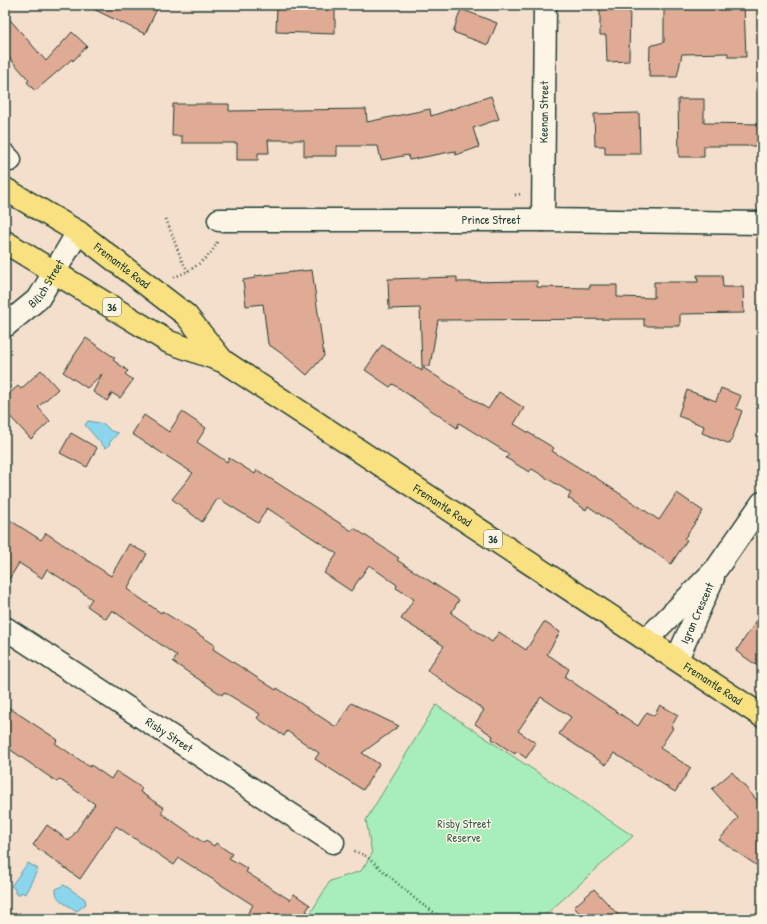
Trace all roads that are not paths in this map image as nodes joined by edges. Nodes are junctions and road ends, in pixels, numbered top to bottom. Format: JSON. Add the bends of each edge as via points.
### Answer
{"nodes":[{"id":1,"x":545,"y":5,"type":"edge"},
{"id":2,"x":5,"y":189,"type":"edge"},
{"id":3,"x":219,"y":220,"type":"dead end"},
{"id":4,"x":543,"y":220,"type":"junction"},
{"id":5,"x":762,"y":223,"type":"edge"},
{"id":6,"x":78,"y":232,"type":"junction"},
{"id":7,"x":5,"y":242,"type":"edge"},
{"id":8,"x":55,"y":271,"type":"junction"},
{"id":9,"x":5,"y":326,"type":"edge"},
{"id":10,"x":223,"y":362,"type":"junction"},
{"id":11,"x":762,"y":503,"type":"edge"},
{"id":12,"x":717,"y":568,"type":"junction"},
{"id":13,"x":5,"y":628,"type":"edge"},
{"id":14,"x":650,"y":640,"type":"junction"},
{"id":15,"x":678,"y":659,"type":"junction"},
{"id":16,"x":762,"y":716,"type":"edge"},
{"id":17,"x":333,"y":842,"type":"road end"}],
"edges":[{"from":1,"to":4,"type":"street","name":"Keenan Street"},
{"from":2,"to":6,"type":"main road","name":"Fremantle Road","number":"36"},
{"from":3,"to":4,"type":"street","name":"Prince Street"},
{"from":4,"to":5,"type":"street","name":"Prince Street"},
{"from":6,"to":8,"type":"street","name":"Bilich Street"},
{"from":6,"to":10,"type":"main road","name":"Fremantle Road","number":"36","via":[[186,315]]},
{"from":7,"to":8,"type":"main road","name":"Fremantle Road","number":"36"},
{"from":8,"to":9,"type":"street","name":"Bilich Street","via":[[39,298]]},
{"from":8,"to":10,"type":"main road","name":"Fremantle Road","number":"36","via":[[169,342]]},
{"from":10,"to":14,"type":"main road","name":"Fremantle Road","number":"36"},
{"from":11,"to":12,"type":"street","name":"Igran Crescent"},
{"from":12,"to":14,"type":"street","name":"Igran Crescent","via":[[655,631]]},
{"from":12,"to":15,"type":"street","name":"Igran Crescent"},
{"from":13,"to":17,"type":"street","name":"Risby Street"},
{"from":14,"to":15,"type":"main road","name":"Fremantle Road","number":"36"},
{"from":15,"to":16,"type":"main road","name":"Fremantle Road","number":"36"}]}
